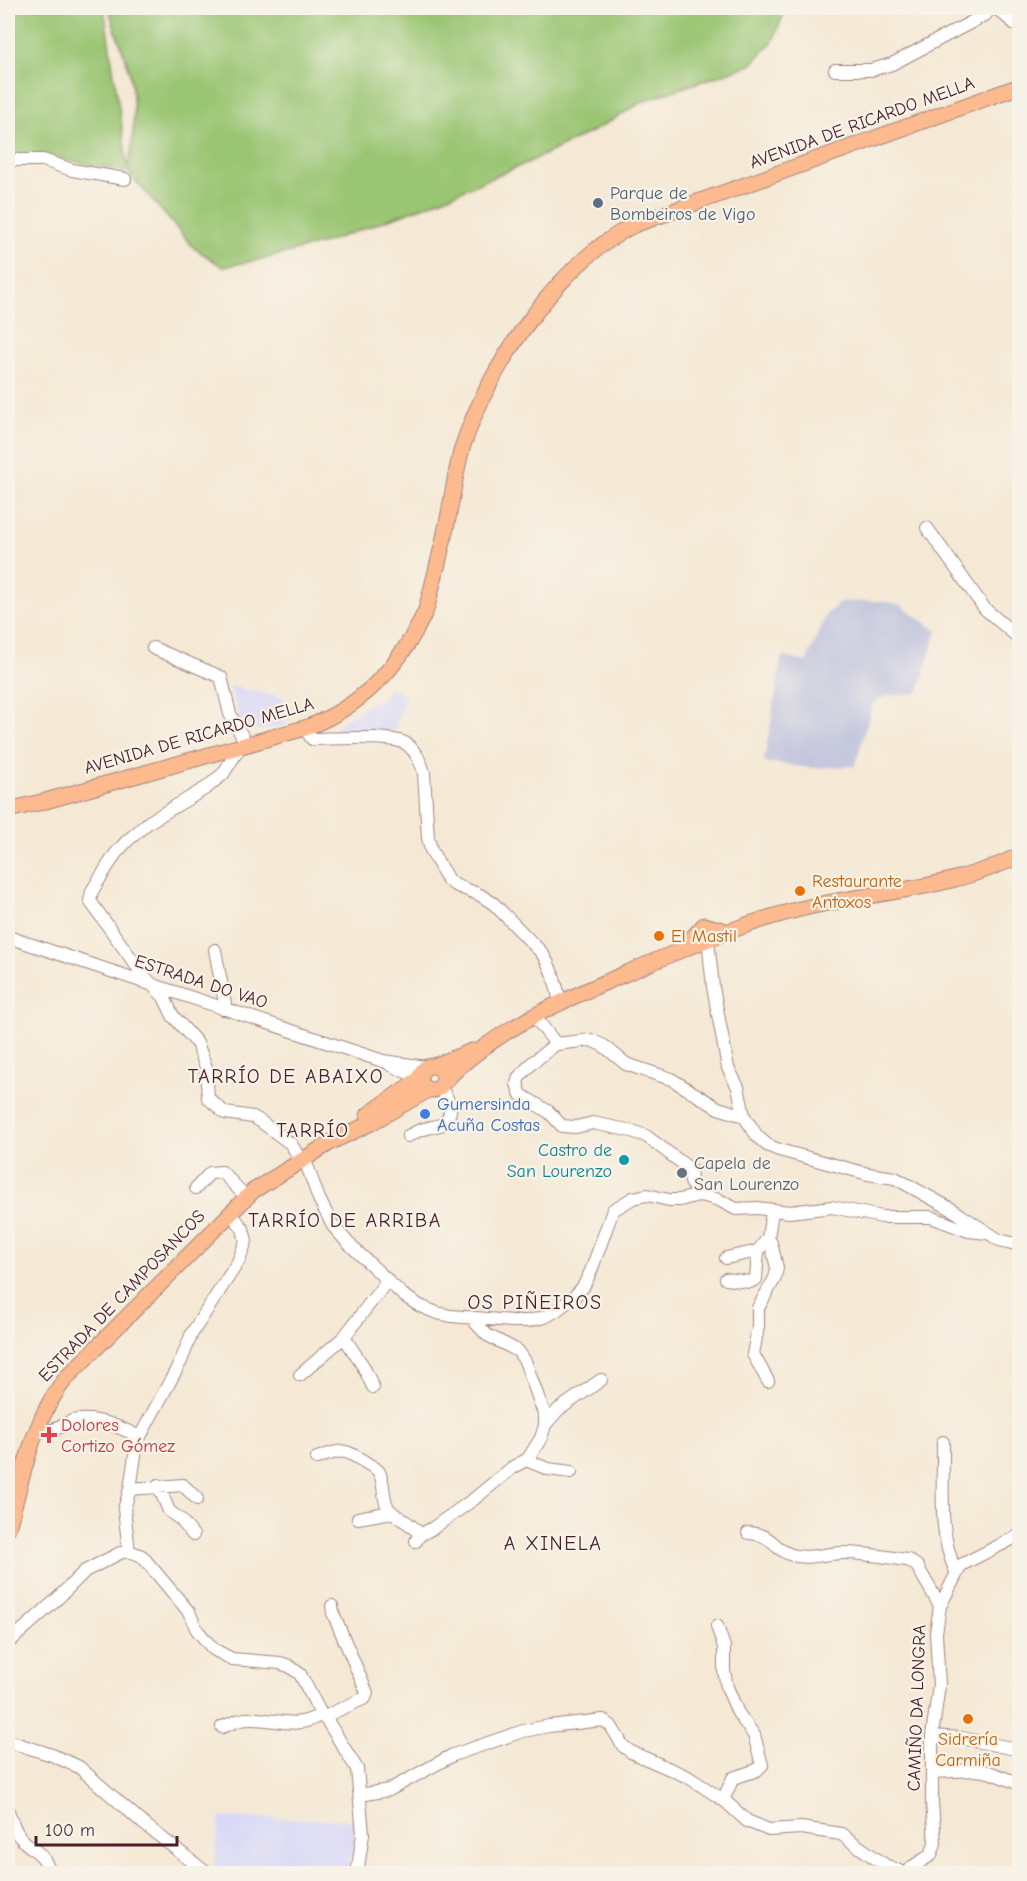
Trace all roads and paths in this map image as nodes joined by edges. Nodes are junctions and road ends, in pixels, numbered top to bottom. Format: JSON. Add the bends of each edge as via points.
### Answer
{"nodes":[{"id":1,"x":991,"y":8,"type":"edge"},
{"id":2,"x":996,"y":8,"type":"edge"},
{"id":3,"x":1019,"y":27,"type":"edge"},
{"id":4,"x":836,"y":70,"type":"dead end"},
{"id":5,"x":1020,"y":86,"type":"edge"},
{"id":6,"x":8,"y":160,"type":"edge"},
{"id":7,"x":124,"y":179,"type":"dead end"},
{"id":8,"x":527,"y":332,"type":"junction"},
{"id":9,"x":471,"y":438,"type":"junction"},
{"id":10,"x":927,"y":528,"type":"dead end"},
{"id":11,"x":1020,"y":639,"type":"edge"},
{"id":12,"x":153,"y":648,"type":"dead end"},
{"id":13,"x":305,"y":728,"type":"junction"},
{"id":14,"x":243,"y":746,"type":"junction"},
{"id":15,"x":8,"y":810,"type":"edge"},
{"id":16,"x":1020,"y":855,"type":"edge"},
{"id":17,"x":706,"y":932,"type":"junction"},
{"id":18,"x":8,"y":937,"type":"edge"},
{"id":19,"x":215,"y":950,"type":"dead end"},
{"id":20,"x":151,"y":985,"type":"junction"},
{"id":21,"x":560,"y":1003,"type":"junction"},
{"id":22,"x":223,"y":1009,"type":"junction"},
{"id":23,"x":535,"y":1017,"type":"junction"},
{"id":24,"x":556,"y":1044,"type":"junction"},
{"id":25,"x":383,"y":1061,"type":"junction"},
{"id":26,"x":404,"y":1072,"type":"junction"},
{"id":27,"x":430,"y":1079,"type":"junction"},
{"id":28,"x":401,"y":1090,"type":"junction"},
{"id":29,"x":744,"y":1116,"type":"junction"},
{"id":30,"x":408,"y":1136,"type":"dead end"},
{"id":31,"x":333,"y":1141,"type":"junction"},
{"id":32,"x":302,"y":1158,"type":"junction"},
{"id":33,"x":196,"y":1188,"type":"dead end"},
{"id":34,"x":698,"y":1196,"type":"junction"},
{"id":35,"x":246,"y":1197,"type":"junction"},
{"id":36,"x":772,"y":1211,"type":"junction"},
{"id":37,"x":230,"y":1212,"type":"junction"},
{"id":38,"x":988,"y":1233,"type":"junction"},
{"id":39,"x":768,"y":1238,"type":"junction"},
{"id":40,"x":1020,"y":1245,"type":"edge"},
{"id":41,"x":758,"y":1251,"type":"junction"},
{"id":42,"x":726,"y":1258,"type":"dead end"},
{"id":43,"x":726,"y":1279,"type":"dead end"},
{"id":44,"x":387,"y":1281,"type":"junction"},
{"id":45,"x":470,"y":1317,"type":"junction"},
{"id":46,"x":344,"y":1337,"type":"junction"},
{"id":47,"x":300,"y":1375,"type":"dead end"},
{"id":48,"x":601,"y":1380,"type":"dead end"},
{"id":49,"x":768,"y":1381,"type":"dead end"},
{"id":50,"x":373,"y":1387,"type":"dead end"},
{"id":51,"x":545,"y":1425,"type":"junction"},
{"id":52,"x":46,"y":1430,"type":"dead end"},
{"id":53,"x":140,"y":1437,"type":"junction"},
{"id":54,"x":943,"y":1442,"type":"dead end"},
{"id":55,"x":317,"y":1458,"type":"dead end"},
{"id":56,"x":526,"y":1460,"type":"junction"},
{"id":57,"x":571,"y":1472,"type":"dead end"},
{"id":58,"x":158,"y":1485,"type":"junction"},
{"id":59,"x":130,"y":1489,"type":"junction"},
{"id":60,"x":197,"y":1499,"type":"dead end"},
{"id":61,"x":392,"y":1512,"type":"junction"},
{"id":62,"x":358,"y":1518,"type":"dead end"},
{"id":63,"x":8,"y":1528,"type":"edge"},
{"id":64,"x":748,"y":1533,"type":"dead end"},
{"id":65,"x":193,"y":1535,"type":"dead end"},
{"id":66,"x":1020,"y":1535,"type":"edge"},
{"id":67,"x":129,"y":1551,"type":"junction"},
{"id":68,"x":956,"y":1572,"type":"junction"},
{"id":69,"x":332,"y":1606,"type":"dead end"},
{"id":70,"x":940,"y":1606,"type":"junction"},
{"id":71,"x":717,"y":1626,"type":"dead end"},
{"id":72,"x":8,"y":1643,"type":"edge"},
{"id":73,"x":323,"y":1716,"type":"junction"},
{"id":74,"x":222,"y":1727,"type":"dead end"},
{"id":75,"x":932,"y":1736,"type":"junction"},
{"id":76,"x":8,"y":1741,"type":"edge"},
{"id":77,"x":1020,"y":1750,"type":"edge"},
{"id":78,"x":932,"y":1772,"type":"junction"},
{"id":79,"x":1020,"y":1784,"type":"edge"},
{"id":80,"x":360,"y":1795,"type":"junction"},
{"id":81,"x":723,"y":1800,"type":"junction"},
{"id":82,"x":8,"y":1811,"type":"edge"},
{"id":83,"x":50,"y":1874,"type":"edge"},
{"id":84,"x":208,"y":1874,"type":"edge"},
{"id":85,"x":357,"y":1874,"type":"edge"},
{"id":86,"x":906,"y":1874,"type":"edge"}],
"edges":[{"from":1,"to":4,"type":"street","via":[[985,15],[892,64],[871,70]]},
{"from":2,"to":3,"type":"street"},
{"from":5,"to":8,"type":"main road","name":"AVENIDA DE RICARDO MELLA","via":[[634,225],[587,256],[549,295]]},
{"from":6,"to":7,"type":"street","via":[[43,160],[72,170]]},
{"from":8,"to":9,"type":"main road","name":"AVENIDA DE RICARDO MELLA"},
{"from":8,"to":9,"type":"main road","name":"AVENIDA DE RICARDO MELLA","via":[[492,380]]},
{"from":9,"to":13,"type":"main road","name":"AVENIDA DE RICARDO MELLA","via":[[450,506],[426,610],[416,632],[377,684],[338,713]]},
{"from":10,"to":11,"type":"street","via":[[985,609]]},
{"from":12,"to":14,"type":"street","via":[[221,677]]},
{"from":13,"to":14,"type":"main road","name":"AVENIDA DE RICARDO MELLA"},
{"from":13,"to":21,"type":"street","via":[[312,739],[393,739],[408,745],[424,773],[429,844],[448,880],[494,904],[542,952]]},
{"from":14,"to":15,"type":"main road","name":"AVENIDA DE RICARDO MELLA"},
{"from":14,"to":20,"type":"street","via":[[223,774],[206,788],[149,822],[127,841],[92,891],[90,904]]},
{"from":16,"to":17,"type":"main road","via":[[960,878],[803,908],[730,932]]},
{"from":17,"to":21,"type":"main road","name":"ESTRADA DE CAMPOSANCOS","via":[[681,950]]},
{"from":17,"to":29,"type":"street","via":[[728,1068],[738,1087]]},
{"from":18,"to":20,"type":"street","name":"ESTRADA DO VAO"},
{"from":19,"to":22,"type":"street"},
{"from":20,"to":22,"type":"street","name":"ESTRADA DO VAO"},
{"from":20,"to":32,"type":"street","via":[[197,1043],[206,1066],[208,1098],[225,1113],[260,1121],[291,1144]]},
{"from":21,"to":23,"type":"main road","name":"ESTRADA DE CAMPOSANCOS"},
{"from":22,"to":25,"type":"street","name":"ESTRADA DO VAO"},
{"from":23,"to":24,"type":"street"},
{"from":23,"to":27,"type":"main road","name":"ESTRADA DE CAMPOSANCOS"},
{"from":24,"to":29,"type":"street","via":[[591,1040],[626,1064],[671,1079],[718,1108]]},
{"from":24,"to":34,"type":"street","via":[[519,1077],[521,1095],[549,1112],[562,1126],[611,1125],[646,1136],[690,1169]]},
{"from":25,"to":26,"type":"street","name":"ESTRADA DO VAO"},
{"from":25,"to":27,"type":"street","name":"ESTRADA DO VAO"},
{"from":26,"to":27,"type":"street","name":"ESTRADA DO VAO"},
{"from":26,"to":28,"type":"street"},
{"from":27,"to":28,"type":"main road","name":"ESTRADA DE CAMPOSANCOS"},
{"from":27,"to":30,"type":"street","via":[[452,1109],[444,1124]]},
{"from":27,"to":31,"type":"main road","name":"ESTRADA DE CAMPOSANCOS","via":[[371,1123]]},
{"from":28,"to":31,"type":"main road","name":"ESTRADA DE CAMPOSANCOS"},
{"from":29,"to":38,"type":"street","via":[[767,1145],[895,1178]]},
{"from":31,"to":32,"type":"main road","name":"ESTRADA DE CAMPOSANCOS"},
{"from":32,"to":35,"type":"main road","name":"ESTRADA DE CAMPOSANCOS"},
{"from":32,"to":44,"type":"street","via":[[333,1226]]},
{"from":33,"to":35,"type":"street","via":[[210,1173],[222,1172]]},
{"from":34,"to":36,"type":"street","via":[[736,1209]]},
{"from":34,"to":45,"type":"street","via":[[669,1200],[647,1195],[620,1204],[613,1210],[583,1287],[544,1317],[512,1321]]},
{"from":35,"to":37,"type":"main road","name":"ESTRADA DE CAMPOSANCOS"},
{"from":36,"to":38,"type":"street","via":[[832,1207],[882,1217],[931,1217],[968,1231]]},
{"from":36,"to":39,"type":"street"},
{"from":37,"to":53,"type":"street","via":[[246,1236],[242,1252],[192,1333]]},
{"from":37,"to":63,"type":"main road","name":"ESTRADA DE CAMPOSANCOS","via":[[59,1387],[41,1419]]},
{"from":38,"to":40,"type":"street"},
{"from":39,"to":41,"type":"street"},
{"from":39,"to":49,"type":"street","via":[[777,1268],[758,1308],[753,1354]]},
{"from":41,"to":42,"type":"street"},
{"from":41,"to":43,"type":"street","via":[[758,1275],[754,1281]]},
{"from":44,"to":45,"type":"street","via":[[420,1306],[437,1313]]},
{"from":44,"to":46,"type":"street"},
{"from":45,"to":51,"type":"street","via":[[487,1335],[518,1351],[525,1361]]},
{"from":46,"to":47,"type":"street"},
{"from":46,"to":50,"type":"street"},
{"from":48,"to":51,"type":"street","via":[[558,1410]]},
{"from":51,"to":56,"type":"street"},
{"from":52,"to":53,"type":"street","via":[[53,1431],[71,1421],[106,1421]]},
{"from":53,"to":59,"type":"street"},
{"from":54,"to":68,"type":"street","via":[[943,1528]]},
{"from":55,"to":61,"type":"street","via":[[345,1450],[376,1469]]},
{"from":56,"to":57,"type":"street","via":[[548,1469]]},
{"from":56,"to":61,"type":"street","via":[[418,1538],[415,1527]]},
{"from":58,"to":59,"type":"street"},
{"from":58,"to":60,"type":"street","via":[[183,1485]]},
{"from":58,"to":65,"type":"street","via":[[169,1511]]},
{"from":59,"to":67,"type":"street","via":[[124,1509]]},
{"from":61,"to":62,"type":"street"},
{"from":64,"to":70,"type":"street","via":[[765,1536],[793,1556],[842,1553],[908,1560],[917,1566]]},
{"from":66,"to":68,"type":"street","name":"CAMIÑO DA LONGRA","via":[[969,1560]]},
{"from":67,"to":72,"type":"street","via":[[85,1571]]},
{"from":67,"to":73,"type":"street","via":[[147,1561],[213,1649],[232,1659],[280,1663],[295,1670]]},
{"from":68,"to":70,"type":"street","name":"CAMIÑO DA LONGRA"},
{"from":69,"to":73,"type":"street","via":[[367,1693],[365,1698]]},
{"from":70,"to":75,"type":"street","name":"CAMIÑO DA LONGRA","via":[[936,1633],[939,1685]]},
{"from":71,"to":81,"type":"street","via":[[724,1647],[727,1688],[754,1735],[762,1765],[733,1778]]},
{"from":73,"to":74,"type":"street","via":[[300,1723],[245,1720]]},
{"from":73,"to":80,"type":"street","via":[[353,1761]]},
{"from":75,"to":77,"type":"street"},
{"from":75,"to":78,"type":"street","name":"CAMIÑO DA LONGRA"},
{"from":76,"to":84,"type":"street","via":[[79,1767]]},
{"from":78,"to":79,"type":"street","via":[[978,1770]]},
{"from":78,"to":86,"type":"street","name":"CAMIÑO DA LONGRA","via":[[934,1851]]},
{"from":80,"to":81,"type":"street","via":[[389,1790],[453,1755],[523,1731],[603,1720],[631,1752],[688,1777]]},
{"from":80,"to":85,"type":"street","via":[[363,1834]]},
{"from":81,"to":86,"type":"street","via":[[747,1821],[769,1830],[801,1828],[841,1833],[885,1865]]},
{"from":82,"to":83,"type":"street","via":[[20,1838],[39,1851]]}]}
